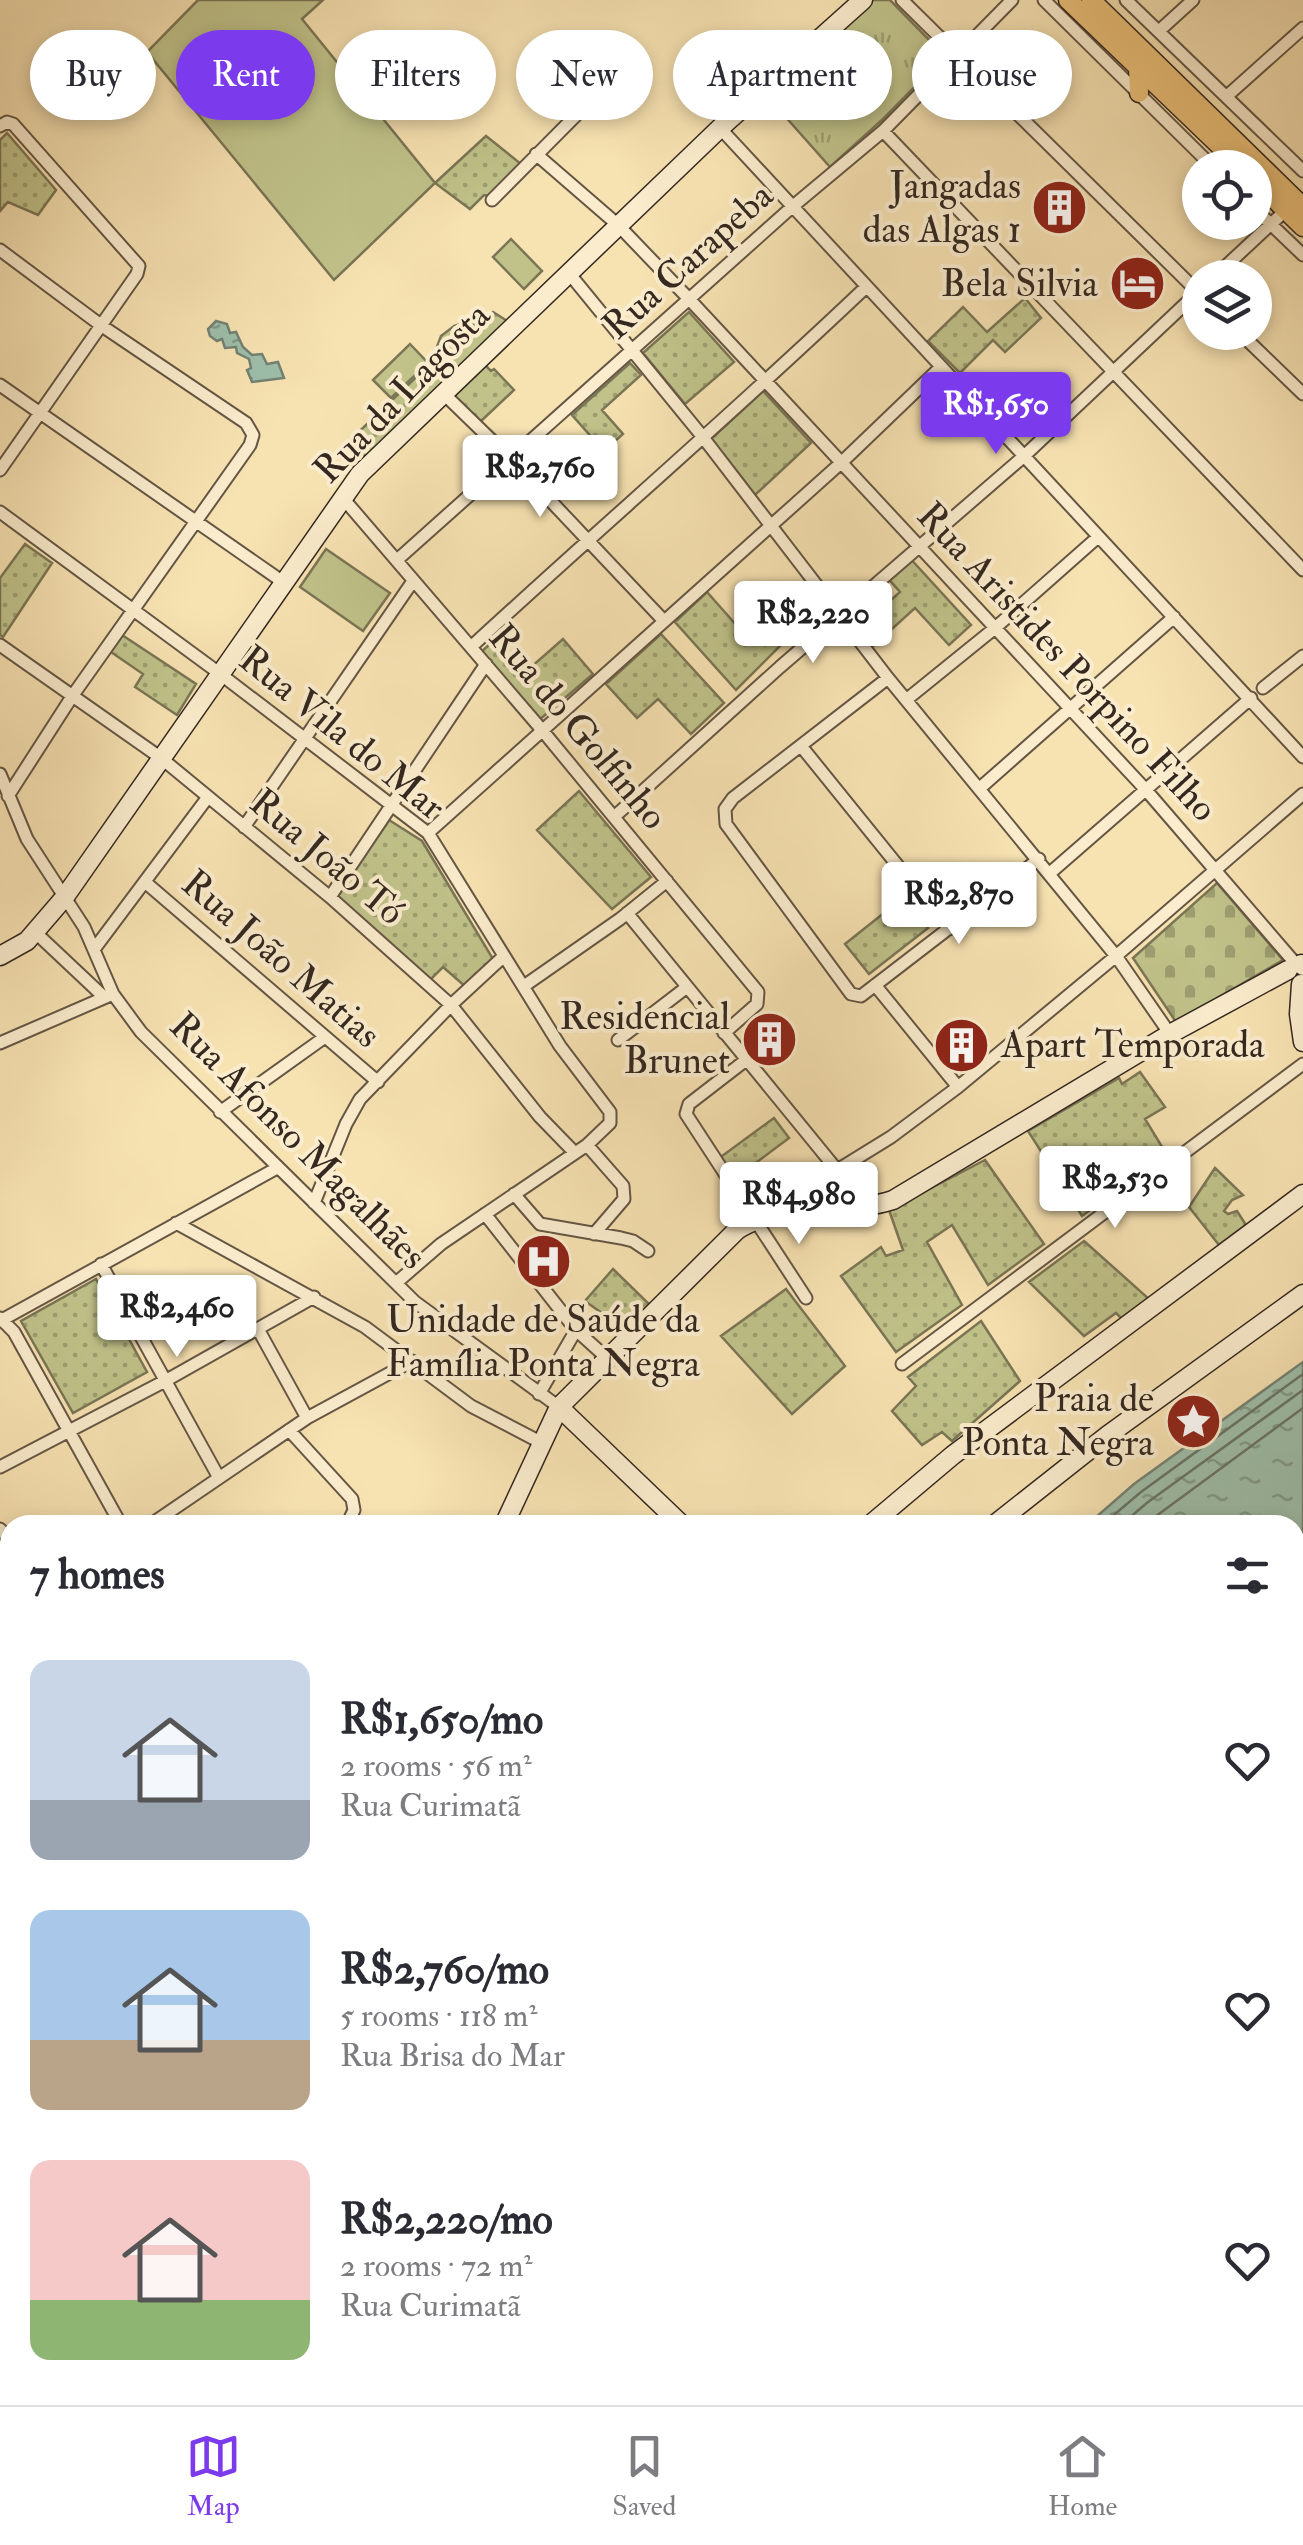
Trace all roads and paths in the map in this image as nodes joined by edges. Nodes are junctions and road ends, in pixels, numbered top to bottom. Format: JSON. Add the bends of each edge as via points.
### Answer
{"nodes":[{"id":1,"x":902,"y":0,"type":"edge"},
{"id":2,"x":1012,"y":0,"type":"edge"},
{"id":3,"x":1044,"y":0,"type":"edge"},
{"id":4,"x":1068,"y":0,"type":"edge"},
{"id":5,"x":1091,"y":0,"type":"edge"},
{"id":6,"x":1126,"y":0,"type":"edge"},
{"id":7,"x":1193,"y":0,"type":"edge"},
{"id":8,"x":856,"y":2,"type":"edge"},
{"id":9,"x":1303,"y":28,"type":"edge"},
{"id":10,"x":932,"y":30,"type":"edge"},
{"id":11,"x":983,"y":30,"type":"edge"},
{"id":12,"x":1160,"y":30,"type":"junction"},
{"id":13,"x":1138,"y":68,"type":"junction"},
{"id":14,"x":1139,"y":93,"type":"junction"},
{"id":15,"x":1227,"y":96,"type":"junction"},
{"id":16,"x":912,"y":102,"type":"edge"},
{"id":17,"x":570,"y":120,"type":"edge"},
{"id":18,"x":1023,"y":120,"type":"edge"},
{"id":19,"x":2,"y":124,"type":"edge"},
{"id":20,"x":720,"y":128,"type":"junction"},
{"id":21,"x":883,"y":131,"type":"junction"},
{"id":22,"x":1196,"y":150,"type":"edge"},
{"id":23,"x":1224,"y":150,"type":"edge"},
{"id":24,"x":536,"y":154,"type":"junction"},
{"id":25,"x":1303,"y":171,"type":"edge"},
{"id":26,"x":1272,"y":192,"type":"edge"},
{"id":27,"x":492,"y":200,"type":"dead end"},
{"id":28,"x":792,"y":206,"type":"junction"},
{"id":29,"x":1294,"y":208,"type":"edge"},
{"id":30,"x":1272,"y":222,"type":"edge"},
{"id":31,"x":618,"y":225,"type":"junction"},
{"id":32,"x":1272,"y":225,"type":"edge"},
{"id":33,"x":1303,"y":227,"type":"edge"},
{"id":34,"x":1252,"y":240,"type":"edge"},
{"id":35,"x":0,"y":250,"type":"edge"},
{"id":36,"x":1303,"y":255,"type":"edge"},
{"id":37,"x":1232,"y":260,"type":"edge"},
{"id":38,"x":564,"y":272,"type":"junction"},
{"id":39,"x":1182,"y":275,"type":"edge"},
{"id":40,"x":866,"y":287,"type":"junction"},
{"id":41,"x":690,"y":300,"type":"junction"},
{"id":42,"x":1182,"y":309,"type":"edge"},
{"id":43,"x":510,"y":320,"type":"dead end"},
{"id":44,"x":102,"y":326,"type":"junction"},
{"id":45,"x":1258,"y":350,"type":"edge"},
{"id":46,"x":633,"y":352,"type":"junction"},
{"id":47,"x":941,"y":367,"type":"junction"},
{"id":48,"x":1115,"y":374,"type":"junction"},
{"id":49,"x":766,"y":382,"type":"junction"},
{"id":50,"x":0,"y":385,"type":"edge"},
{"id":51,"x":442,"y":392,"type":"junction"},
{"id":52,"x":1303,"y":394,"type":"edge"},
{"id":53,"x":40,"y":412,"type":"junction"},
{"id":54,"x":702,"y":436,"type":"junction"},
{"id":55,"x":1023,"y":456,"type":"junction"},
{"id":56,"x":512,"y":460,"type":"junction"},
{"id":57,"x":842,"y":462,"type":"junction"},
{"id":58,"x":0,"y":470,"type":"edge"},
{"id":59,"x":342,"y":497,"type":"junction"},
{"id":60,"x":0,"y":512,"type":"edge"},
{"id":61,"x":196,"y":520,"type":"junction"},
{"id":62,"x":770,"y":524,"type":"junction"},
{"id":63,"x":1098,"y":536,"type":"junction"},
{"id":64,"x":587,"y":540,"type":"junction"},
{"id":65,"x":919,"y":546,"type":"junction"},
{"id":66,"x":396,"y":560,"type":"junction"},
{"id":67,"x":1303,"y":570,"type":"edge"},
{"id":68,"x":414,"y":580,"type":"junction"},
{"id":69,"x":283,"y":582,"type":"junction"},
{"id":70,"x":134,"y":609,"type":"junction"},
{"id":71,"x":839,"y":616,"type":"junction"},
{"id":72,"x":1174,"y":616,"type":"junction"},
{"id":73,"x":664,"y":621,"type":"junction"},
{"id":74,"x":995,"y":628,"type":"junction"},
{"id":75,"x":0,"y":645,"type":"edge"},
{"id":76,"x":471,"y":647,"type":"junction"},
{"id":77,"x":1303,"y":656,"type":"edge"},
{"id":78,"x":486,"y":664,"type":"junction"},
{"id":79,"x":219,"y":673,"type":"junction"},
{"id":80,"x":888,"y":678,"type":"junction"},
{"id":81,"x":1263,"y":688,"type":"dead end"},
{"id":82,"x":73,"y":695,"type":"junction"},
{"id":83,"x":1251,"y":698,"type":"junction"},
{"id":84,"x":906,"y":700,"type":"junction"},
{"id":85,"x":1072,"y":710,"type":"junction"},
{"id":86,"x":542,"y":730,"type":"junction"},
{"id":87,"x":305,"y":738,"type":"junction"},
{"id":88,"x":801,"y":746,"type":"junction"},
{"id":89,"x":1303,"y":757,"type":"edge"},
{"id":90,"x":162,"y":758,"type":"junction"},
{"id":91,"x":0,"y":774,"type":"edge"},
{"id":92,"x":980,"y":788,"type":"junction"},
{"id":93,"x":1146,"y":790,"type":"junction"},
{"id":94,"x":1303,"y":794,"type":"edge"},
{"id":95,"x":8,"y":796,"type":"junction"},
{"id":96,"x":208,"y":797,"type":"junction"},
{"id":97,"x":392,"y":806,"type":"junction"},
{"id":98,"x":614,"y":817,"type":"junction"},
{"id":99,"x":16,"y":818,"type":"junction"},
{"id":100,"x":0,"y":824,"type":"edge"},
{"id":101,"x":244,"y":826,"type":"junction"},
{"id":102,"x":428,"y":833,"type":"junction"},
{"id":103,"x":1039,"y":860,"type":"junction"},
{"id":104,"x":1217,"y":870,"type":"junction"},
{"id":105,"x":1050,"y":873,"type":"junction"},
{"id":106,"x":667,"y":881,"type":"junction"},
{"id":107,"x":144,"y":882,"type":"junction"},
{"id":108,"x":330,"y":897,"type":"junction"},
{"id":109,"x":64,"y":898,"type":"junction"},
{"id":110,"x":627,"y":913,"type":"junction"},
{"id":111,"x":949,"y":929,"type":"junction"},
{"id":112,"x":36,"y":932,"type":"junction"},
{"id":113,"x":95,"y":948,"type":"junction"},
{"id":114,"x":0,"y":956,"type":"edge"},
{"id":115,"x":504,"y":956,"type":"junction"},
{"id":116,"x":1116,"y":956,"type":"junction"},
{"id":117,"x":1295,"y":972,"type":"edge"},
{"id":118,"x":875,"y":985,"type":"junction"},
{"id":119,"x":524,"y":986,"type":"junction"},
{"id":120,"x":687,"y":987,"type":"junction"},
{"id":121,"x":108,"y":996,"type":"junction"},
{"id":122,"x":451,"y":1004,"type":"junction"},
{"id":123,"x":724,"y":1033,"type":"junction"},
{"id":124,"x":1170,"y":1034,"type":"junction"},
{"id":125,"x":325,"y":1037,"type":"junction"},
{"id":126,"x":618,"y":1040,"type":"dead end"},
{"id":127,"x":1303,"y":1042,"type":"edge"},
{"id":128,"x":0,"y":1043,"type":"edge"},
{"id":129,"x":746,"y":1060,"type":"junction"},
{"id":130,"x":1303,"y":1064,"type":"edge"},
{"id":131,"x":378,"y":1082,"type":"junction"},
{"id":132,"x":958,"y":1087,"type":"junction"},
{"id":133,"x":220,"y":1112,"type":"junction"},
{"id":134,"x":587,"y":1145,"type":"junction"},
{"id":135,"x":575,"y":1153,"type":"junction"},
{"id":136,"x":277,"y":1168,"type":"junction"},
{"id":137,"x":837,"y":1170,"type":"junction"},
{"id":138,"x":514,"y":1194,"type":"junction"},
{"id":139,"x":1303,"y":1194,"type":"edge"},
{"id":140,"x":314,"y":1203,"type":"junction"},
{"id":141,"x":485,"y":1214,"type":"junction"},
{"id":142,"x":759,"y":1217,"type":"junction"},
{"id":143,"x":176,"y":1223,"type":"junction"},
{"id":144,"x":594,"y":1234,"type":"junction"},
{"id":145,"x":648,"y":1250,"type":"dead end"},
{"id":146,"x":101,"y":1264,"type":"junction"},
{"id":147,"x":396,"y":1284,"type":"junction"},
{"id":148,"x":314,"y":1297,"type":"junction"},
{"id":149,"x":1303,"y":1297,"type":"edge"},
{"id":150,"x":806,"y":1298,"type":"dead end"},
{"id":151,"x":1,"y":1319,"type":"edge"},
{"id":152,"x":258,"y":1329,"type":"junction"},
{"id":153,"x":576,"y":1330,"type":"junction"},
{"id":154,"x":608,"y":1358,"type":"junction"},
{"id":155,"x":412,"y":1361,"type":"junction"},
{"id":156,"x":902,"y":1364,"type":"dead end"},
{"id":157,"x":165,"y":1380,"type":"junction"},
{"id":158,"x":539,"y":1394,"type":"junction"},
{"id":159,"x":559,"y":1407,"type":"junction"},
{"id":160,"x":307,"y":1418,"type":"junction"},
{"id":161,"x":289,"y":1430,"type":"junction"},
{"id":162,"x":68,"y":1431,"type":"junction"},
{"id":163,"x":542,"y":1443,"type":"junction"},
{"id":164,"x":0,"y":1467,"type":"edge"},
{"id":165,"x":218,"y":1476,"type":"junction"},
{"id":166,"x":114,"y":1515,"type":"edge"},
{"id":167,"x":164,"y":1515,"type":"edge"},
{"id":168,"x":352,"y":1515,"type":"edge"},
{"id":169,"x":509,"y":1515,"type":"edge"},
{"id":170,"x":674,"y":1515,"type":"edge"},
{"id":171,"x":882,"y":1515,"type":"edge"},
{"id":172,"x":1007,"y":1515,"type":"edge"},
{"id":173,"x":1017,"y":1515,"type":"edge"}],
"edges":[{"from":1,"to":10,"type":"street"},
{"from":2,"to":11,"type":"street","name":"Rua Carapeba"},
{"from":3,"to":14,"type":"street"},
{"from":4,"to":13,"type":"main road"},
{"from":5,"to":29,"type":"main road"},
{"from":6,"to":12,"type":"street"},
{"from":7,"to":12,"type":"street"},
{"from":8,"to":20,"type":"street","name":"Rua da Lagosta"},
{"from":9,"to":15,"type":"street"},
{"from":12,"to":15,"type":"street"},
{"from":13,"to":14,"type":"main road"},
{"from":13,"to":23,"type":"main road"},
{"from":14,"to":22,"type":"street"},
{"from":15,"to":25,"type":"street"},
{"from":16,"to":21,"type":"street","name":"Rua Carapeba"},
{"from":17,"to":24,"type":"street"},
{"from":18,"to":39,"type":"street"},
{"from":19,"to":44,"type":"street","via":[[13,124],[136,260],[138,270]]},
{"from":20,"to":28,"type":"street"},
{"from":20,"to":31,"type":"street","name":"Rua da Lagosta"},
{"from":21,"to":28,"type":"street","name":"Rua Carapeba"},
{"from":21,"to":48,"type":"street"},
{"from":24,"to":27,"type":"street"},
{"from":24,"to":31,"type":"street","name":"Rua Aristides Porpino Filho"},
{"from":26,"to":29,"type":"main road"},
{"from":28,"to":40,"type":"street"},
{"from":28,"to":41,"type":"street","name":"Rua Carapeba"},
{"from":29,"to":30,"type":"street"},
{"from":29,"to":33,"type":"main road"},
{"from":31,"to":38,"type":"street","name":"Rua da Lagosta"},
{"from":31,"to":41,"type":"street","name":"Rua Aristides Porpino Filho"},
{"from":32,"to":36,"type":"street"},
{"from":34,"to":37,"type":"street"},
{"from":35,"to":44,"type":"street"},
{"from":38,"to":43,"type":"street"},
{"from":38,"to":46,"type":"street"},
{"from":38,"to":51,"type":"street","name":"Rua da Lagosta"},
{"from":40,"to":47,"type":"street"},
{"from":40,"to":49,"type":"street"},
{"from":41,"to":46,"type":"street","name":"Rua Carapeba"},
{"from":41,"to":49,"type":"street","name":"Rua Aristides Porpino Filho"},
{"from":42,"to":48,"type":"street"},
{"from":44,"to":53,"type":"street"},
{"from":44,"to":61,"type":"street","via":[[252,430],[250,445]]},
{"from":45,"to":52,"type":"street"},
{"from":46,"to":54,"type":"street"},
{"from":46,"to":56,"type":"street","name":"Rua Carapeba"},
{"from":47,"to":55,"type":"street"},
{"from":47,"to":57,"type":"street"},
{"from":48,"to":55,"type":"street"},
{"from":48,"to":67,"type":"street"},
{"from":49,"to":54,"type":"street"},
{"from":49,"to":57,"type":"street","name":"Rua Aristides Porpino Filho"},
{"from":50,"to":53,"type":"street"},
{"from":51,"to":56,"type":"street"},
{"from":51,"to":59,"type":"street","name":"Rua da Lagosta"},
{"from":53,"to":58,"type":"street"},
{"from":53,"to":61,"type":"street"},
{"from":54,"to":62,"type":"street"},
{"from":54,"to":64,"type":"street"},
{"from":55,"to":63,"type":"street"},
{"from":55,"to":65,"type":"street"},
{"from":56,"to":64,"type":"street"},
{"from":56,"to":66,"type":"street","name":"Rua Carapeba"},
{"from":57,"to":62,"type":"street"},
{"from":57,"to":65,"type":"street","name":"Rua Aristides Porpino Filho"},
{"from":59,"to":66,"type":"street","name":"Rua do Golfinho"},
{"from":59,"to":69,"type":"street","name":"Rua da Lagosta"},
{"from":60,"to":70,"type":"street","name":"Rua Vila do Mar"},
{"from":61,"to":69,"type":"street"},
{"from":61,"to":70,"type":"street"},
{"from":62,"to":71,"type":"street"},
{"from":62,"to":73,"type":"street"},
{"from":63,"to":72,"type":"street"},
{"from":63,"to":74,"type":"street"},
{"from":64,"to":73,"type":"street"},
{"from":64,"to":76,"type":"street"},
{"from":65,"to":71,"type":"street"},
{"from":65,"to":74,"type":"street","name":"Rua Aristides Porpino Filho"},
{"from":66,"to":68,"type":"street","name":"Rua do Golfinho"},
{"from":68,"to":76,"type":"street","name":"Rua do Golfinho"},
{"from":68,"to":87,"type":"street"},
{"from":69,"to":79,"type":"street","name":"Rua da Lagosta"},
{"from":70,"to":79,"type":"street","name":"Rua Vila do Mar"},
{"from":70,"to":82,"type":"street"},
{"from":71,"to":80,"type":"street"},
{"from":71,"to":98,"type":"street"},
{"from":72,"to":83,"type":"street"},
{"from":72,"to":85,"type":"street"},
{"from":73,"to":86,"type":"street"},
{"from":74,"to":84,"type":"street"},
{"from":74,"to":85,"type":"street","name":"Rua Aristides Porpino Filho"},
{"from":75,"to":82,"type":"street","name":"Rua João Tó"},
{"from":76,"to":78,"type":"street","name":"Rua do Golfinho"},
{"from":77,"to":81,"type":"street"},
{"from":78,"to":86,"type":"street","name":"Rua do Golfinho"},
{"from":78,"to":97,"type":"street"},
{"from":79,"to":87,"type":"street","name":"Rua Vila do Mar"},
{"from":79,"to":90,"type":"street","name":"Rua da Lagosta"},
{"from":80,"to":84,"type":"street"},
{"from":80,"to":88,"type":"street"},
{"from":82,"to":90,"type":"street","name":"Rua João Tó"},
{"from":82,"to":95,"type":"street"},
{"from":83,"to":89,"type":"street"},
{"from":83,"to":93,"type":"street"},
{"from":84,"to":92,"type":"street"},
{"from":85,"to":92,"type":"street"},
{"from":85,"to":93,"type":"street","name":"Rua Aristides Porpino Filho"},
{"from":86,"to":98,"type":"street","name":"Rua do Golfinho"},
{"from":86,"to":102,"type":"street"},
{"from":87,"to":97,"type":"street","name":"Rua Vila do Mar"},
{"from":87,"to":101,"type":"street"},
{"from":88,"to":111,"type":"street"},
{"from":88,"to":118,"type":"street","via":[[733,798],[726,824],[851,994],[858,997]]},
{"from":90,"to":96,"type":"street","name":"Rua João Tó"},
{"from":90,"to":109,"type":"street","name":"Rua da Lagosta"},
{"from":91,"to":95,"type":"street","name":"Rua Afonso Magalhães"},
{"from":92,"to":103,"type":"street"},
{"from":93,"to":104,"type":"street","name":"Rua Aristides Porpino Filho"},
{"from":93,"to":105,"type":"street"},
{"from":94,"to":104,"type":"street"},
{"from":95,"to":99,"type":"street","name":"Rua Afonso Magalhães"},
{"from":96,"to":101,"type":"street","name":"Rua João Tó"},
{"from":96,"to":107,"type":"street"},
{"from":97,"to":102,"type":"street","name":"Rua Vila do Mar"},
{"from":97,"to":108,"type":"street"},
{"from":98,"to":106,"type":"street","name":"Rua do Golfinho"},
{"from":99,"to":100,"type":"street"},
{"from":99,"to":109,"type":"street","name":"Rua Afonso Magalhães"},
{"from":101,"to":108,"type":"street","name":"Rua João Tó"},
{"from":102,"to":115,"type":"street","name":"Rua Vila do Mar"},
{"from":103,"to":105,"type":"street"},
{"from":103,"to":111,"type":"street"},
{"from":104,"to":116,"type":"street"},
{"from":104,"to":117,"type":"street","name":"Rua Aristides Porpino Filho"},
{"from":105,"to":116,"type":"street"},
{"from":106,"to":110,"type":"street"},
{"from":106,"to":123,"type":"street","name":"Rua do Golfinho","via":[[758,992],[758,1002]]},
{"from":107,"to":113,"type":"street"},
{"from":107,"to":125,"type":"street","name":"Rua João Matias"},
{"from":108,"to":122,"type":"street","name":"Rua João Tó"},
{"from":109,"to":112,"type":"street","name":"Rua da Lagosta"},
{"from":109,"to":113,"type":"street","name":"Rua Afonso Magalhães"},
{"from":110,"to":119,"type":"street"},
{"from":110,"to":120,"type":"street"},
{"from":111,"to":118,"type":"street"},
{"from":112,"to":114,"type":"street","name":"Rua da Lagosta"},
{"from":112,"to":121,"type":"street","name":"Rua Afonso Magalhães"},
{"from":113,"to":121,"type":"street","name":"Rua Afonso Magalhães"},
{"from":115,"to":119,"type":"street","name":"Rua Vila do Mar"},
{"from":115,"to":122,"type":"street"},
{"from":116,"to":124,"type":"street"},
{"from":116,"to":132,"type":"street"},
{"from":117,"to":124,"type":"street"},
{"from":117,"to":127,"type":"street"},
{"from":118,"to":132,"type":"street"},
{"from":119,"to":134,"type":"street","name":"Rua Vila do Mar","via":[[612,1115]]},
{"from":120,"to":123,"type":"street"},
{"from":120,"to":126,"type":"street"},
{"from":121,"to":128,"type":"street"},
{"from":121,"to":133,"type":"street","name":"Rua Afonso Magalhães"},
{"from":122,"to":131,"type":"street"},
{"from":122,"to":135,"type":"street","name":"Rua João Tó"},
{"from":123,"to":129,"type":"street"},
{"from":124,"to":142,"type":"street","via":[[893,1200]]},
{"from":125,"to":131,"type":"street","name":"Rua João Matias"},
{"from":125,"to":133,"type":"street"},
{"from":129,"to":137,"type":"street"},
{"from":129,"to":142,"type":"street","via":[[686,1110]]},
{"from":130,"to":156,"type":"street"},
{"from":131,"to":140,"type":"street","via":[[346,1124]]},
{"from":132,"to":137,"type":"street"},
{"from":133,"to":136,"type":"street","name":"Rua Afonso Magalhães"},
{"from":134,"to":135,"type":"street"},
{"from":134,"to":144,"type":"street","via":[[625,1189]]},
{"from":135,"to":138,"type":"street"},
{"from":136,"to":140,"type":"street","name":"Rua Afonso Magalhães"},
{"from":136,"to":143,"type":"street"},
{"from":137,"to":142,"type":"street"},
{"from":138,"to":141,"type":"street"},
{"from":138,"to":144,"type":"street","via":[[540,1224]]},
{"from":139,"to":171,"type":"street"},
{"from":140,"to":147,"type":"street","name":"Rua Afonso Magalhães"},
{"from":141,"to":147,"type":"street"},
{"from":141,"to":153,"type":"street"},
{"from":142,"to":150,"type":"street"},
{"from":142,"to":154,"type":"street","via":[[717,1248]]},
{"from":143,"to":146,"type":"street"},
{"from":143,"to":148,"type":"street"},
{"from":144,"to":145,"type":"street"},
{"from":146,"to":151,"type":"street"},
{"from":146,"to":157,"type":"street"},
{"from":147,"to":158,"type":"street","name":"Rua Afonso Magalhães"},
{"from":148,"to":152,"type":"street"},
{"from":148,"to":155,"type":"street"},
{"from":149,"to":172,"type":"street"},
{"from":149,"to":173,"type":"street"},
{"from":151,"to":162,"type":"street"},
{"from":152,"to":157,"type":"street"},
{"from":152,"to":160,"type":"street"},
{"from":153,"to":154,"type":"street"},
{"from":153,"to":158,"type":"street"},
{"from":154,"to":159,"type":"street"},
{"from":155,"to":160,"type":"street"},
{"from":155,"to":163,"type":"street","via":[[471,1406]]},
{"from":157,"to":162,"type":"street"},
{"from":157,"to":165,"type":"street"},
{"from":158,"to":159,"type":"street","name":"Rua Afonso Magalhães"},
{"from":159,"to":163,"type":"street"},
{"from":159,"to":170,"type":"street","name":"Rua Afonso Magalhães","via":[[655,1489]]},
{"from":160,"to":161,"type":"street"},
{"from":161,"to":165,"type":"street"},
{"from":161,"to":168,"type":"street","via":[[352,1499]]},
{"from":162,"to":164,"type":"street"},
{"from":162,"to":166,"type":"street"},
{"from":163,"to":169,"type":"street"},
{"from":165,"to":167,"type":"street"}]}
